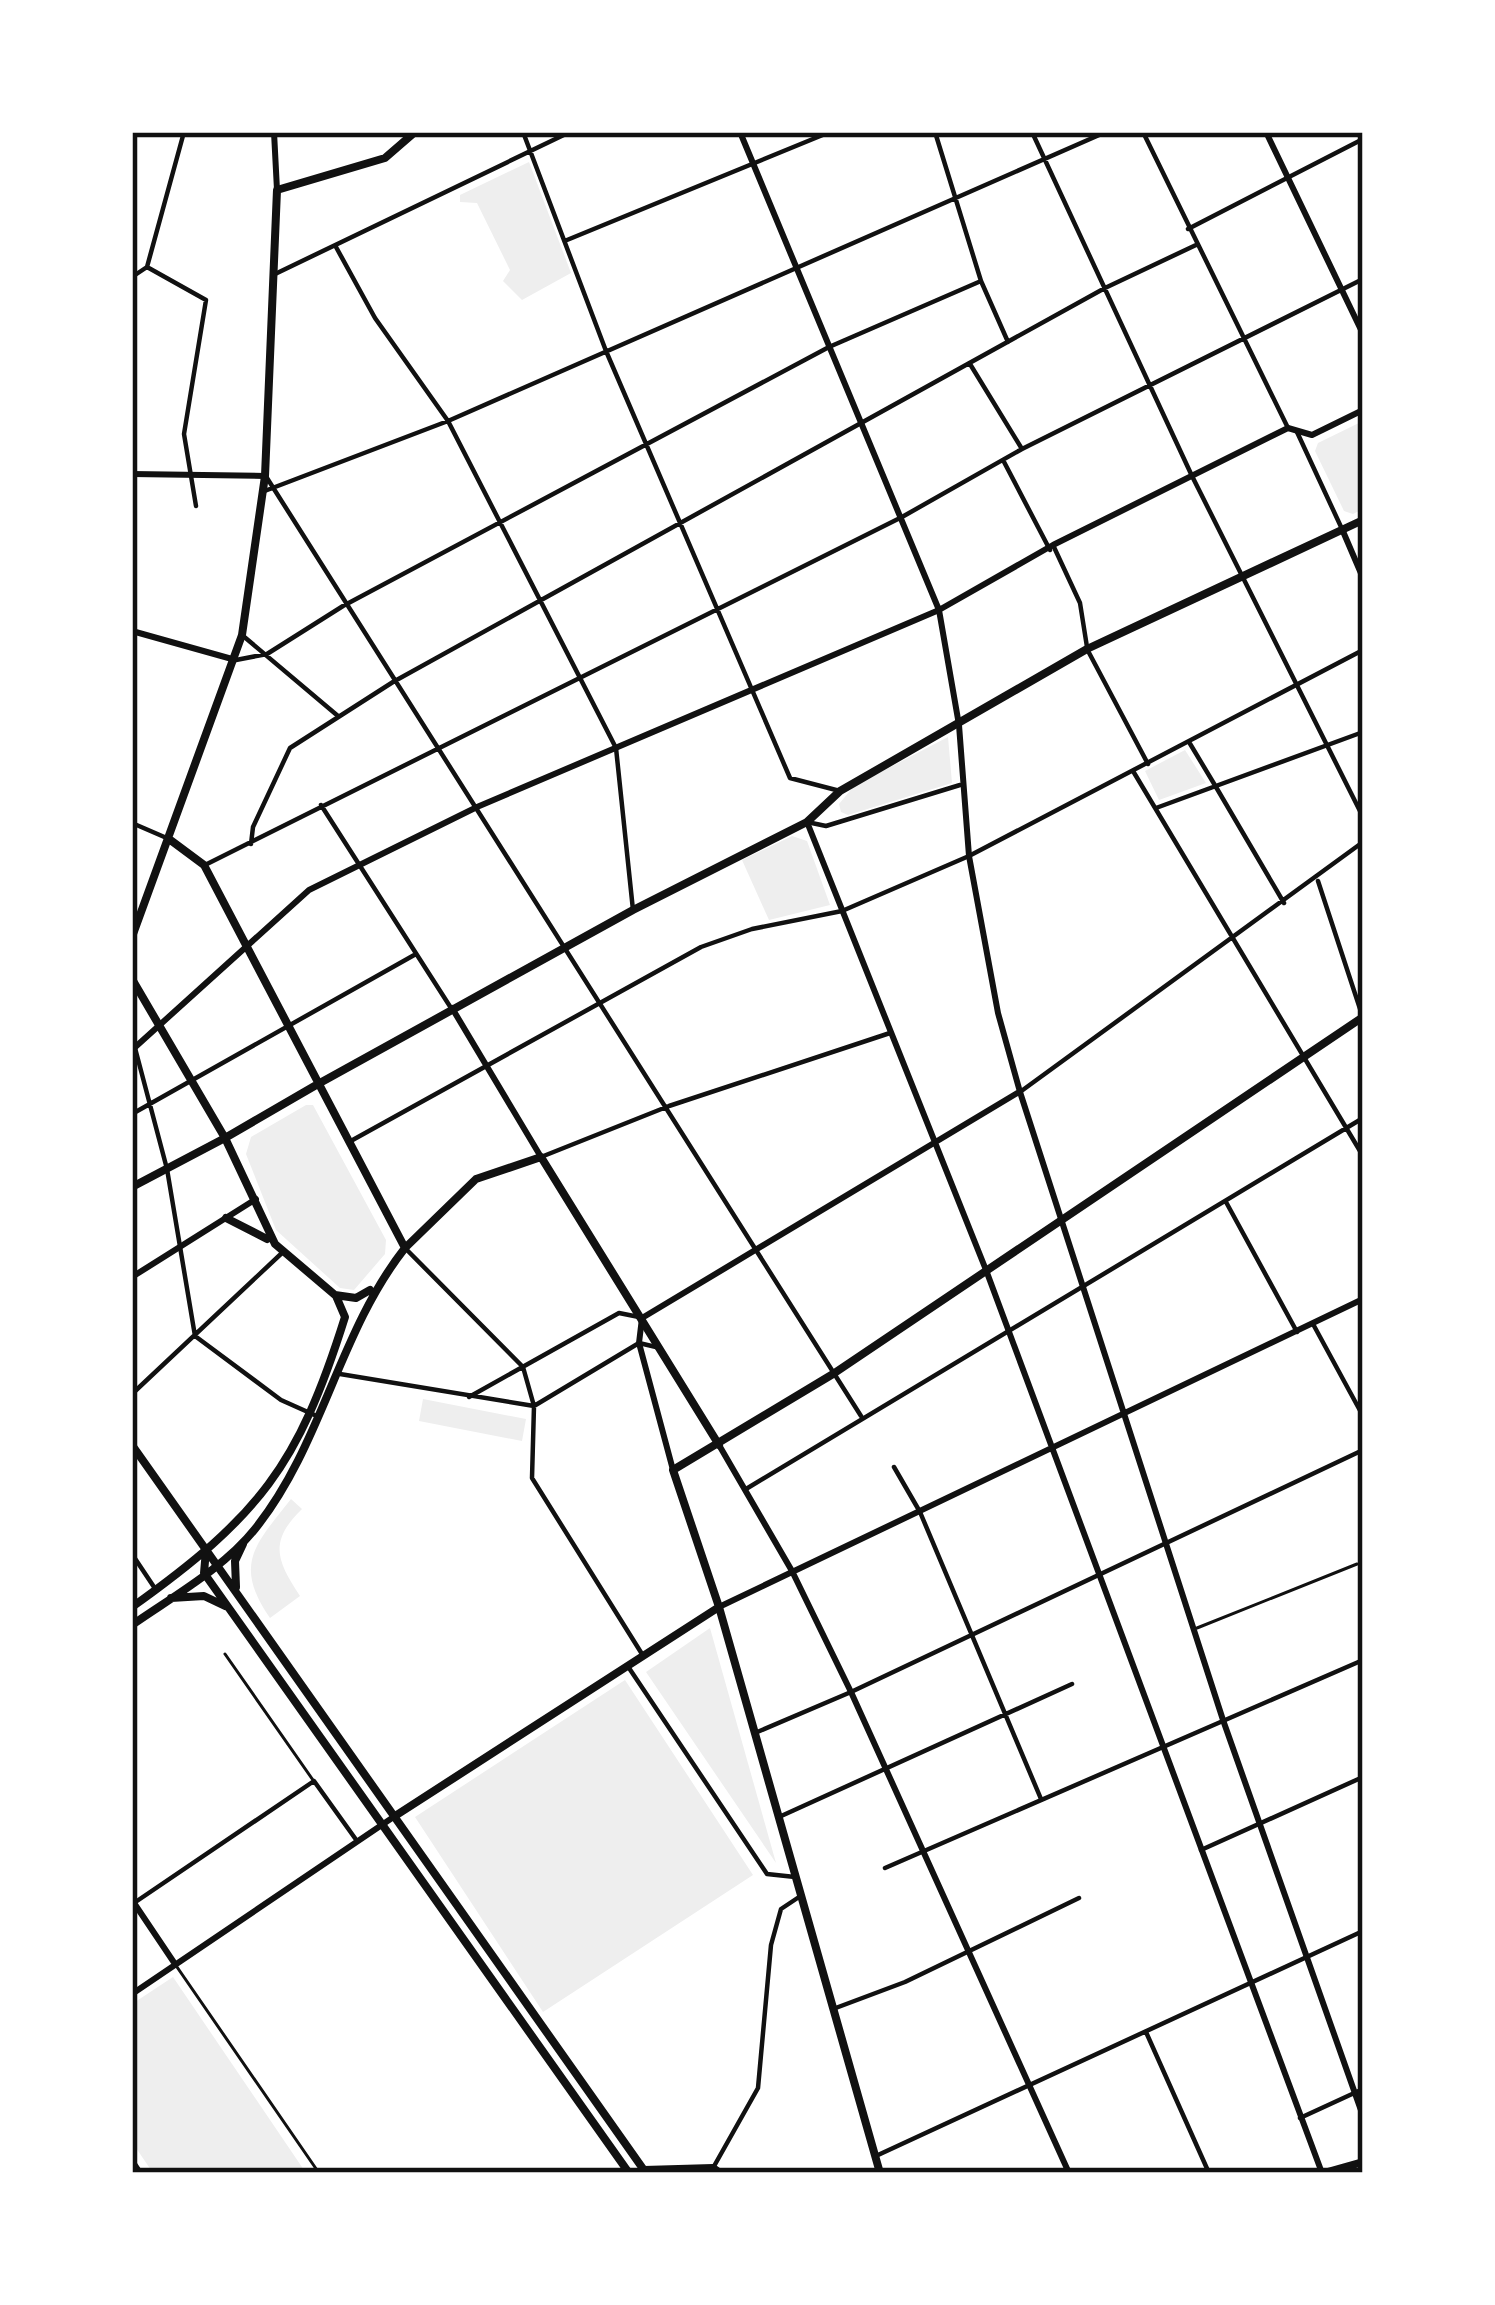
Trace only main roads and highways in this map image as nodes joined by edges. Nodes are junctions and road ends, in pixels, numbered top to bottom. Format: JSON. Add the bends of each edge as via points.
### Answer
{"nodes":[{"id":1,"x":415,"y":132,"type":"edge"},
{"id":2,"x":1363,"y":520,"type":"edge"},
{"id":3,"x":169,"y":839,"type":"junction"},
{"id":4,"x":137,"y":910,"type":"edge"},
{"id":5,"x":132,"y":937,"type":"edge"},
{"id":6,"x":132,"y":979,"type":"edge"},
{"id":7,"x":132,"y":994,"type":"edge"},
{"id":8,"x":146,"y":1000,"type":"junction"},
{"id":9,"x":1363,"y":1017,"type":"edge"},
{"id":10,"x":318,"y":1084,"type":"junction"},
{"id":11,"x":225,"y":1138,"type":"junction"},
{"id":12,"x":132,"y":1187,"type":"edge"},
{"id":13,"x":226,"y":1218,"type":"road end"},
{"id":14,"x":279,"y":1248,"type":"junction"},
{"id":15,"x":405,"y":1248,"type":"junction"},
{"id":16,"x":374,"y":1288,"type":"junction"},
{"id":17,"x":335,"y":1295,"type":"junction"},
{"id":18,"x":333,"y":1372,"type":"junction"},
{"id":19,"x":315,"y":1415,"type":"junction"},
{"id":20,"x":719,"y":1444,"type":"junction"},
{"id":21,"x":132,"y":1445,"type":"edge"},
{"id":22,"x":244,"y":1541,"type":"junction"},
{"id":23,"x":206,"y":1550,"type":"junction"},
{"id":24,"x":215,"y":1563,"type":"junction"},
{"id":25,"x":204,"y":1573,"type":"junction"},
{"id":26,"x":170,"y":1598,"type":"junction"},
{"id":27,"x":241,"y":1599,"type":"junction"},
{"id":28,"x":132,"y":1607,"type":"edge"},
{"id":29,"x":718,"y":1607,"type":"junction"},
{"id":30,"x":235,"y":1614,"type":"junction"},
{"id":31,"x":132,"y":1625,"type":"edge"},
{"id":32,"x":395,"y":1816,"type":"junction"},
{"id":33,"x":1362,"y":2163,"type":"edge"},
{"id":34,"x":716,"y":2170,"type":"edge"},
{"id":35,"x":645,"y":2171,"type":"edge"},
{"id":36,"x":1329,"y":2172,"type":"edge"},
{"id":37,"x":629,"y":2173,"type":"edge"},
{"id":38,"x":880,"y":2173,"type":"edge"}],
"edges":[{"from":1,"to":3,"type":"main road","via":[[385,158],[277,190],[268,491],[236,660]]},
{"from":2,"to":10,"type":"main road","via":[[1087,649],[840,790],[807,822]]},
{"from":3,"to":4,"type":"main road"},
{"from":3,"to":10,"type":"main road","via":[[204,866]]},
{"from":4,"to":5,"type":"main road"},
{"from":6,"to":8,"type":"main road"},
{"from":7,"to":8,"type":"main road"},
{"from":8,"to":11,"type":"main road"},
{"from":9,"to":20,"type":"main road"},
{"from":10,"to":11,"type":"main road"},
{"from":10,"to":15,"type":"main road"},
{"from":11,"to":12,"type":"main road"},
{"from":11,"to":14,"type":"main road"},
{"from":13,"to":14,"type":"main road"},
{"from":14,"to":17,"type":"main road"},
{"from":15,"to":16,"type":"main road"},
{"from":15,"to":20,"type":"main road","via":[[476,1178],[541,1156]]},
{"from":16,"to":17,"type":"main road","via":[[356,1298]]},
{"from":16,"to":18,"type":"main road"},
{"from":17,"to":18,"type":"main road","via":[[345,1317]]},
{"from":18,"to":19,"type":"main road"},
{"from":19,"to":22,"type":"main road","via":[[287,1481]]},
{"from":19,"to":23,"type":"main road","via":[[251,1513]]},
{"from":20,"to":29,"type":"main road","via":[[673,1470]]},
{"from":21,"to":23,"type":"main road"},
{"from":22,"to":24,"type":"main road"},
{"from":22,"to":27,"type":"main road","via":[[234,1580]]},
{"from":23,"to":24,"type":"main road"},
{"from":23,"to":25,"type":"main road"},
{"from":23,"to":28,"type":"main road"},
{"from":24,"to":25,"type":"main road"},
{"from":24,"to":27,"type":"main road"},
{"from":25,"to":26,"type":"main road"},
{"from":25,"to":30,"type":"main road"},
{"from":26,"to":30,"type":"main road","via":[[210,1597]]},
{"from":26,"to":31,"type":"main road"},
{"from":27,"to":32,"type":"main road"},
{"from":29,"to":32,"type":"main road"},
{"from":29,"to":38,"type":"main road"},
{"from":30,"to":37,"type":"main road"},
{"from":32,"to":35,"type":"main road"},
{"from":33,"to":36,"type":"main road"},
{"from":34,"to":35,"type":"main road"}]}
